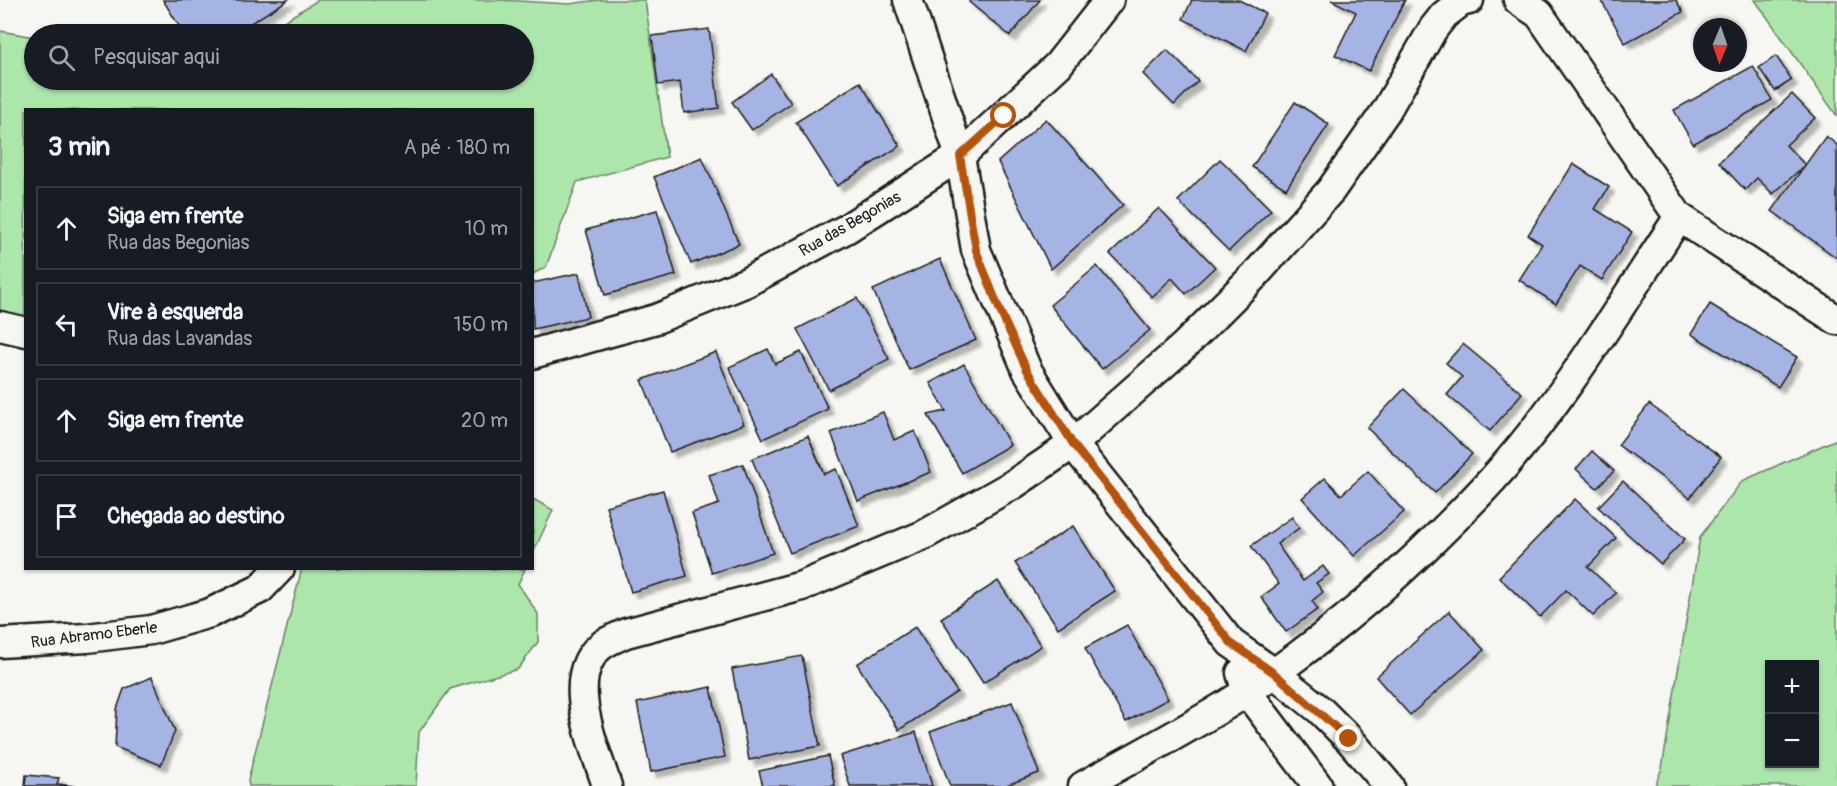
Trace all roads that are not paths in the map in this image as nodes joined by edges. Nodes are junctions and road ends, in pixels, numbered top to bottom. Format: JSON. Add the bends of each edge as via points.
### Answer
{"nodes":[{"id":1,"x":908,"y":0,"type":"edge"},
{"id":2,"x":1108,"y":0,"type":"edge"},
{"id":3,"x":1469,"y":0,"type":"edge"},
{"id":4,"x":1518,"y":0,"type":"edge"},
{"id":5,"x":960,"y":156,"type":"junction"},
{"id":6,"x":1680,"y":217,"type":"junction"},
{"id":7,"x":1837,"y":320,"type":"edge"},
{"id":8,"x":0,"y":326,"type":"edge"},
{"id":9,"x":24,"y":332,"type":"edge"},
{"id":10,"x":534,"y":353,"type":"edge"},
{"id":11,"x":1073,"y":444,"type":"junction"},
{"id":12,"x":278,"y":570,"type":"edge"},
{"id":13,"x":0,"y":643,"type":"edge"},
{"id":14,"x":1231,"y":643,"type":"junction"},
{"id":15,"x":1274,"y":673,"type":"junction"},
{"id":16,"x":1247,"y":692,"type":"junction"},
{"id":17,"x":607,"y":786,"type":"edge"},
{"id":18,"x":1083,"y":786,"type":"edge"},
{"id":19,"x":1318,"y":786,"type":"edge"},
{"id":20,"x":1389,"y":786,"type":"edge"}],
"edges":[{"from":1,"to":5,"type":"street"},
{"from":2,"to":5,"type":"street","name":"Rua das Begonias","via":[[1058,65]]},
{"from":3,"to":11,"type":"street","via":[[1452,8],[1432,29],[1386,111],[1331,190],[1185,345]]},
{"from":4,"to":6,"type":"street","via":[[1539,14]]},
{"from":5,"to":10,"type":"street","name":"Rua das Begonias","via":[[846,229],[747,282],[656,319]]},
{"from":5,"to":11,"type":"street","via":[[976,250],[996,301],[1027,370]]},
{"from":6,"to":7,"type":"street"},
{"from":6,"to":15,"type":"street","via":[[1556,400],[1493,478],[1399,574]]},
{"from":8,"to":9,"type":"street"},
{"from":11,"to":14,"type":"street"},
{"from":11,"to":17,"type":"street","via":[[924,535],[802,586],[626,633],[604,644],[591,658],[582,678],[583,703]]},
{"from":12,"to":13,"type":"street","name":"Rua Abramo Eberle","via":[[260,589],[210,613],[151,630]]},
{"from":14,"to":15,"type":"street"},
{"from":14,"to":16,"type":"street"},
{"from":15,"to":16,"type":"street"},
{"from":15,"to":20,"type":"street","via":[[1349,739]]},
{"from":16,"to":18,"type":"street"},
{"from":16,"to":19,"type":"street"}]}
